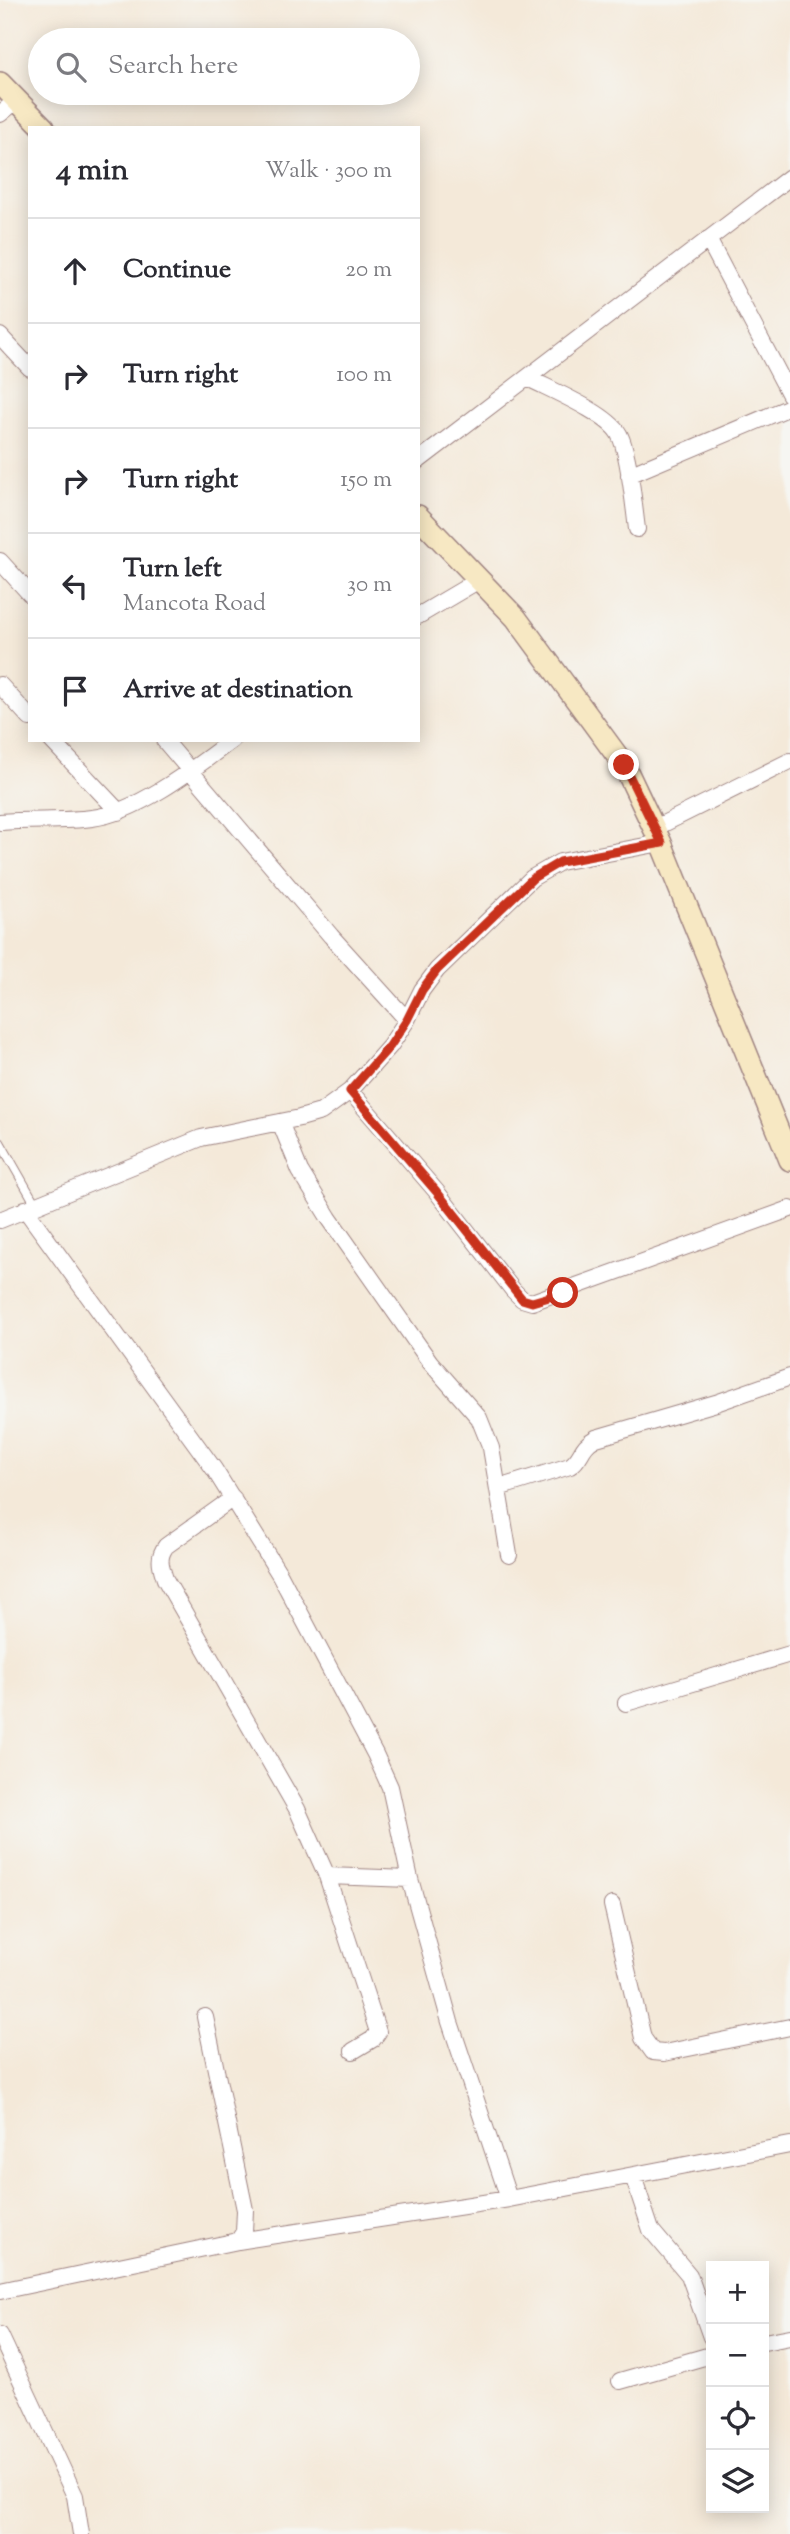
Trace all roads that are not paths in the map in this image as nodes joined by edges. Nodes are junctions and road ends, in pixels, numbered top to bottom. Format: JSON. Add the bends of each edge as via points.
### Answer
{"nodes":[{"id":1,"x":0,"y":83,"type":"edge"},
{"id":2,"x":17,"y":100,"type":"junction"},
{"id":3,"x":0,"y":114,"type":"edge"},
{"id":4,"x":42,"y":126,"type":"edge"},
{"id":5,"x":790,"y":177,"type":"edge"},
{"id":6,"x":708,"y":239,"type":"junction"},
{"id":7,"x":0,"y":337,"type":"edge"},
{"id":8,"x":28,"y":366,"type":"edge"},
{"id":9,"x":528,"y":379,"type":"junction"},
{"id":10,"x":790,"y":395,"type":"edge"},
{"id":11,"x":790,"y":407,"type":"edge"},
{"id":12,"x":420,"y":460,"type":"edge"},
{"id":13,"x":629,"y":475,"type":"junction"},
{"id":14,"x":420,"y":518,"type":"edge"},
{"id":15,"x":638,"y":529,"type":"dead end"},
{"id":16,"x":0,"y":562,"type":"edge"},
{"id":17,"x":479,"y":580,"type":"junction"},
{"id":18,"x":28,"y":592,"type":"edge"},
{"id":19,"x":420,"y":615,"type":"edge"},
{"id":20,"x":0,"y":685,"type":"edge"},
{"id":21,"x":28,"y":716,"type":"edge"},
{"id":22,"x":53,"y":742,"type":"edge"},
{"id":23,"x":166,"y":742,"type":"edge"},
{"id":24,"x":229,"y":742,"type":"edge"},
{"id":25,"x":790,"y":761,"type":"edge"},
{"id":26,"x":192,"y":771,"type":"junction"},
{"id":27,"x":119,"y":812,"type":"junction"},
{"id":28,"x":0,"y":822,"type":"edge"},
{"id":29,"x":658,"y":836,"type":"junction"},
{"id":30,"x":407,"y":1020,"type":"junction"},
{"id":31,"x":350,"y":1091,"type":"junction"},
{"id":32,"x":280,"y":1122,"type":"junction"},
{"id":33,"x":0,"y":1142,"type":"edge"},
{"id":34,"x":788,"y":1150,"type":"edge"},
{"id":35,"x":31,"y":1207,"type":"junction"},
{"id":36,"x":790,"y":1209,"type":"edge"},
{"id":37,"x":0,"y":1220,"type":"edge"},
{"id":38,"x":790,"y":1377,"type":"edge"},
{"id":39,"x":498,"y":1488,"type":"junction"},
{"id":40,"x":233,"y":1497,"type":"junction"},
{"id":41,"x":509,"y":1555,"type":"dead end"},
{"id":42,"x":790,"y":1654,"type":"edge"},
{"id":43,"x":626,"y":1703,"type":"dead end"},
{"id":44,"x":327,"y":1876,"type":"junction"},
{"id":45,"x":410,"y":1879,"type":"junction"},
{"id":46,"x":612,"y":1905,"type":"dead end"},
{"id":47,"x":205,"y":2017,"type":"dead end"},
{"id":48,"x":790,"y":2027,"type":"edge"},
{"id":49,"x":353,"y":2051,"type":"dead end"},
{"id":50,"x":790,"y":2144,"type":"edge"},
{"id":51,"x":633,"y":2176,"type":"junction"},
{"id":52,"x":509,"y":2199,"type":"junction"},
{"id":53,"x":238,"y":2241,"type":"junction"},
{"id":54,"x":0,"y":2291,"type":"edge"},
{"id":55,"x":706,"y":2324,"type":"edge"},
{"id":56,"x":0,"y":2335,"type":"edge"},
{"id":57,"x":790,"y":2337,"type":"edge"},
{"id":58,"x":769,"y":2341,"type":"edge"},
{"id":59,"x":706,"y":2356,"type":"edge"},
{"id":60,"x":621,"y":2381,"type":"dead end"},
{"id":61,"x":81,"y":2534,"type":"edge"}],
"edges":[{"from":1,"to":2,"type":"main road"},
{"from":2,"to":3,"type":"street"},
{"from":2,"to":4,"type":"main road"},
{"from":5,"to":6,"type":"street"},
{"from":6,"to":9,"type":"street"},
{"from":6,"to":10,"type":"street"},
{"from":7,"to":8,"type":"street"},
{"from":9,"to":12,"type":"street"},
{"from":9,"to":13,"type":"street","via":[[613,426],[622,439]]},
{"from":11,"to":13,"type":"street"},
{"from":13,"to":15,"type":"street"},
{"from":14,"to":17,"type":"main road"},
{"from":16,"to":18,"type":"street"},
{"from":17,"to":19,"type":"street"},
{"from":17,"to":29,"type":"main road","via":[[516,618],[624,765]]},
{"from":20,"to":21,"type":"street"},
{"from":22,"to":27,"type":"street"},
{"from":23,"to":26,"type":"street"},
{"from":24,"to":26,"type":"street"},
{"from":25,"to":29,"type":"street"},
{"from":26,"to":27,"type":"street"},
{"from":26,"to":30,"type":"street"},
{"from":27,"to":28,"type":"street","via":[[93,818]]},
{"from":29,"to":30,"type":"street","via":[[560,862],[533,878],[437,970]]},
{"from":29,"to":34,"type":"main road"},
{"from":30,"to":31,"type":"street"},
{"from":31,"to":32,"type":"street","via":[[321,1112]]},
{"from":31,"to":36,"type":"street","via":[[513,1290],[532,1302]]},
{"from":32,"to":35,"type":"street","via":[[201,1138]]},
{"from":32,"to":39,"type":"street","via":[[300,1171],[329,1218],[430,1362],[479,1418],[491,1448]]},
{"from":33,"to":35,"type":"lane"},
{"from":35,"to":37,"type":"street"},
{"from":35,"to":40,"type":"street"},
{"from":38,"to":39,"type":"street","via":[[596,1438],[570,1466]]},
{"from":39,"to":41,"type":"street"},
{"from":40,"to":44,"type":"street","via":[[166,1546],[160,1565],[297,1809]]},
{"from":40,"to":45,"type":"street","via":[[375,1754],[390,1787]]},
{"from":42,"to":43,"type":"street"},
{"from":44,"to":45,"type":"street"},
{"from":44,"to":49,"type":"street","via":[[378,2032]]},
{"from":45,"to":52,"type":"street","via":[[450,2022]]},
{"from":46,"to":48,"type":"street","via":[[643,2038],[653,2052]]},
{"from":47,"to":53,"type":"street","via":[[245,2210],[244,2232]]},
{"from":50,"to":51,"type":"street"},
{"from":51,"to":52,"type":"street"},
{"from":51,"to":55,"type":"street","via":[[651,2230],[689,2276]]},
{"from":52,"to":53,"type":"street"},
{"from":53,"to":54,"type":"street"},
{"from":56,"to":61,"type":"street","via":[[75,2496]]},
{"from":57,"to":58,"type":"street"},
{"from":59,"to":60,"type":"street"}]}
